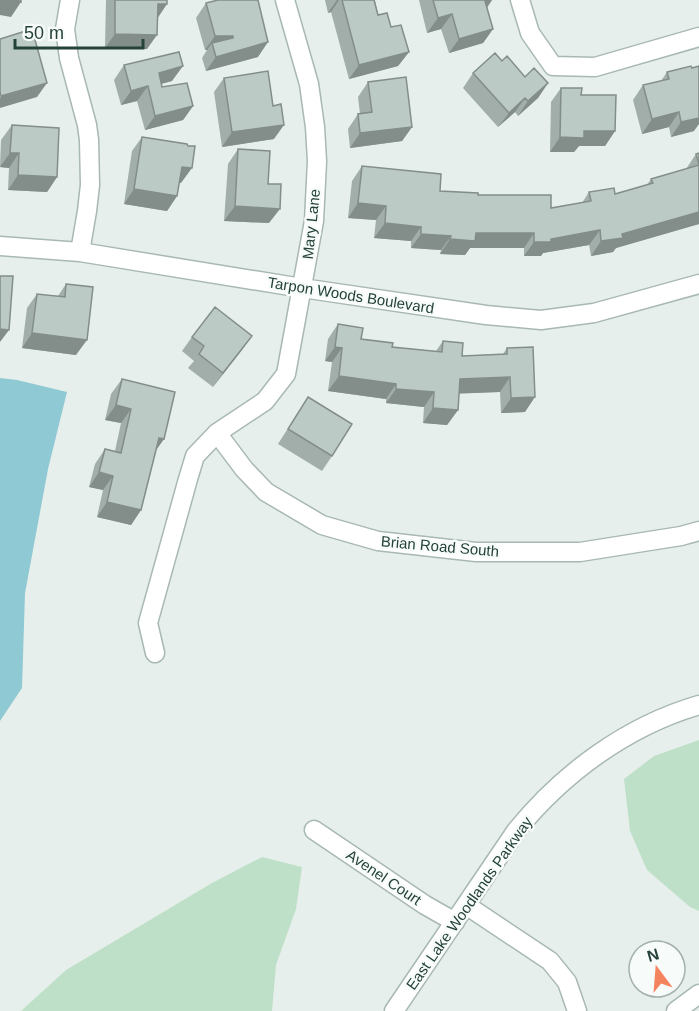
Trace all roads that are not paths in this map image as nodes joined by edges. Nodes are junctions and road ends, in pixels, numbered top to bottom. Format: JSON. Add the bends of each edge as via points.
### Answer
{"nodes":[{"id":1,"x":70,"y":0,"type":"edge"},
{"id":2,"x":285,"y":0,"type":"edge"},
{"id":3,"x":520,"y":0,"type":"edge"},
{"id":4,"x":699,"y":37,"type":"edge"},
{"id":5,"x":0,"y":246,"type":"edge"},
{"id":6,"x":80,"y":252,"type":"junction"},
{"id":7,"x":699,"y":284,"type":"edge"},
{"id":8,"x":302,"y":288,"type":"junction"},
{"id":9,"x":217,"y":433,"type":"junction"},
{"id":10,"x":699,"y":531,"type":"edge"},
{"id":11,"x":155,"y":653,"type":"dead end"},
{"id":12,"x":699,"y":705,"type":"edge"},
{"id":13,"x":314,"y":830,"type":"dead end"},
{"id":14,"x":466,"y":905,"type":"junction"},
{"id":15,"x":455,"y":922,"type":"junction"},
{"id":16,"x":699,"y":994,"type":"edge"},
{"id":17,"x":394,"y":1011,"type":"edge"},
{"id":18,"x":577,"y":1011,"type":"edge"},
{"id":19,"x":676,"y":1011,"type":"edge"}],
"edges":[{"from":1,"to":6,"type":"street","via":[[65,29],[89,140],[90,186]]},
{"from":2,"to":8,"type":"street","name":"Mary Lane","via":[[309,84],[315,127],[314,220]]},
{"from":3,"to":4,"type":"street","via":[[530,33],[553,66],[595,66]]},
{"from":5,"to":6,"type":"street","name":"Tarpon Woods Boulevard"},
{"from":6,"to":8,"type":"street","name":"Tarpon Woods Boulevard"},
{"from":7,"to":8,"type":"street","name":"Tarpon Woods Boulevard","via":[[594,313],[542,320]]},
{"from":8,"to":9,"type":"street","name":"Mary Lane","via":[[286,374],[265,401]]},
{"from":9,"to":10,"type":"street","name":"Brian Road South","via":[[266,492],[322,525],[378,540],[476,552],[580,552]]},
{"from":9,"to":11,"type":"street","name":"Mary Lane","via":[[195,456],[188,479],[148,623]]},
{"from":12,"to":14,"type":"street","name":"East Lake Woodlands Parkway","via":[[618,740],[581,767],[516,831]]},
{"from":13,"to":15,"type":"street","name":"Avenel Court"},
{"from":14,"to":15,"type":"street","name":"East Lake Woodlands Parkway"},
{"from":14,"to":18,"type":"street","via":[[550,961],[567,982]]},
{"from":15,"to":17,"type":"street","name":"East Lake Woodlands Parkway"},
{"from":16,"to":19,"type":"street"}]}
